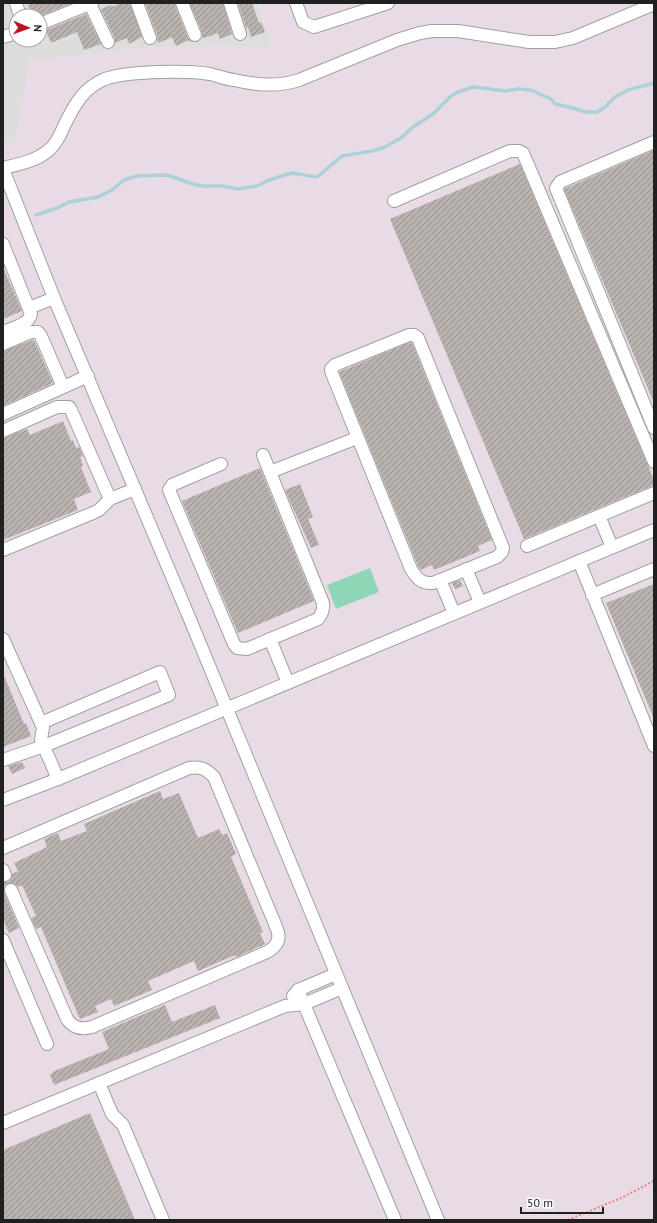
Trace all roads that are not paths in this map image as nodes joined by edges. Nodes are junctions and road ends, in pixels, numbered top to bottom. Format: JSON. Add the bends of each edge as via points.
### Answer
{"nodes":[{"id":1,"x":91,"y":3,"type":"edge"},
{"id":2,"x":137,"y":3,"type":"edge"},
{"id":3,"x":182,"y":3,"type":"edge"},
{"id":4,"x":230,"y":3,"type":"edge"},
{"id":5,"x":296,"y":3,"type":"edge"},
{"id":6,"x":388,"y":3,"type":"edge"},
{"id":7,"x":654,"y":4,"type":"edge"},
{"id":8,"x":375,"y":5,"type":"edge"},
{"id":9,"x":48,"y":21,"type":"edge"},
{"id":10,"x":240,"y":34,"type":"dead end"},
{"id":11,"x":195,"y":35,"type":"dead end"},
{"id":12,"x":150,"y":38,"type":"dead end"},
{"id":13,"x":108,"y":42,"type":"dead end"},
{"id":14,"x":654,"y":142,"type":"edge"},
{"id":15,"x":3,"y":169,"type":"edge"},
{"id":16,"x":394,"y":202,"type":"dead end"},
{"id":17,"x":3,"y":244,"type":"edge"},
{"id":18,"x":54,"y":298,"type":"junction"},
{"id":19,"x":29,"y":308,"type":"junction"},
{"id":20,"x":3,"y":332,"type":"edge"},
{"id":21,"x":3,"y":344,"type":"edge"},
{"id":22,"x":88,"y":376,"type":"junction"},
{"id":23,"x":63,"y":387,"type":"junction"},
{"id":24,"x":3,"y":414,"type":"edge"},
{"id":25,"x":654,"y":428,"type":"edge"},
{"id":26,"x":3,"y":431,"type":"edge"},
{"id":27,"x":357,"y":438,"type":"junction"},
{"id":28,"x":263,"y":455,"type":"dead end"},
{"id":29,"x":654,"y":462,"type":"edge"},
{"id":30,"x":221,"y":464,"type":"dead end"},
{"id":31,"x":270,"y":472,"type":"junction"},
{"id":32,"x":135,"y":489,"type":"junction"},
{"id":33,"x":654,"y":493,"type":"edge"},
{"id":34,"x":110,"y":499,"type":"junction"},
{"id":35,"x":599,"y":516,"type":"junction"},
{"id":36,"x":654,"y":530,"type":"edge"},
{"id":37,"x":527,"y":546,"type":"dead end"},
{"id":38,"x":612,"y":547,"type":"junction"},
{"id":39,"x":3,"y":550,"type":"edge"},
{"id":40,"x":579,"y":561,"type":"junction"},
{"id":41,"x":466,"y":569,"type":"junction"},
{"id":42,"x":654,"y":569,"type":"edge"},
{"id":43,"x":440,"y":580,"type":"junction"},
{"id":44,"x":592,"y":595,"type":"junction"},
{"id":45,"x":480,"y":602,"type":"junction"},
{"id":46,"x":454,"y":613,"type":"junction"},
{"id":47,"x":3,"y":639,"type":"edge"},
{"id":48,"x":270,"y":639,"type":"junction"},
{"id":49,"x":288,"y":682,"type":"junction"},
{"id":50,"x":226,"y":709,"type":"junction"},
{"id":51,"x":41,"y":723,"type":"junction"},
{"id":52,"x":44,"y":746,"type":"junction"},
{"id":53,"x":654,"y":746,"type":"edge"},
{"id":54,"x":3,"y":760,"type":"edge"},
{"id":55,"x":58,"y":779,"type":"junction"},
{"id":56,"x":3,"y":800,"type":"edge"},
{"id":57,"x":3,"y":848,"type":"edge"},
{"id":58,"x":11,"y":890,"type":"dead end"},
{"id":59,"x":3,"y":940,"type":"edge"},
{"id":60,"x":336,"y":974,"type":"junction"},
{"id":61,"x":342,"y":988,"type":"junction"},
{"id":62,"x":298,"y":990,"type":"junction"},
{"id":63,"x":304,"y":1004,"type":"junction"},
{"id":64,"x":285,"y":1006,"type":"junction"},
{"id":65,"x":46,"y":1044,"type":"dead end"},
{"id":66,"x":99,"y":1083,"type":"junction"},
{"id":67,"x":3,"y":1123,"type":"edge"},
{"id":68,"x":163,"y":1220,"type":"edge"},
{"id":69,"x":395,"y":1220,"type":"edge"},
{"id":70,"x":438,"y":1220,"type":"edge"}],
"edges":[{"from":1,"to":9,"type":"street"},
{"from":1,"to":13,"type":"street"},
{"from":2,"to":12,"type":"street"},
{"from":3,"to":11,"type":"street"},
{"from":4,"to":10,"type":"street"},
{"from":5,"to":8,"type":"street","via":[[303,22],[314,26]]},
{"from":6,"to":8,"type":"street"},
{"from":7,"to":15,"type":"street","via":[[573,38],[555,42],[528,42],[458,31],[420,33],[286,84],[252,84],[199,73],[113,77],[94,84],[82,94],[51,148],[39,157]]},
{"from":14,"to":25,"type":"street","via":[[560,182],[556,188]]},
{"from":15,"to":18,"type":"street"},
{"from":16,"to":29,"type":"street","via":[[510,151],[523,153]]},
{"from":17,"to":19,"type":"street"},
{"from":18,"to":19,"type":"street"},
{"from":18,"to":22,"type":"street"},
{"from":19,"to":20,"type":"street","via":[[31,317],[28,321]]},
{"from":21,"to":23,"type":"street","via":[[31,332],[38,332]]},
{"from":22,"to":23,"type":"street"},
{"from":22,"to":32,"type":"street"},
{"from":23,"to":24,"type":"street"},
{"from":26,"to":34,"type":"street","via":[[57,407],[69,407]]},
{"from":27,"to":31,"type":"street"},
{"from":27,"to":41,"type":"street","via":[[331,369],[335,365],[414,335],[418,338],[502,544],[500,555]]},
{"from":27,"to":43,"type":"street","via":[[414,574],[424,582],[433,583]]},
{"from":28,"to":31,"type":"street"},
{"from":30,"to":48,"type":"street","via":[[172,485],[169,488],[170,492],[234,644],[237,648],[247,649]]},
{"from":31,"to":48,"type":"street","via":[[323,603],[318,619]]},
{"from":32,"to":34,"type":"street"},
{"from":32,"to":50,"type":"street"},
{"from":33,"to":35,"type":"street"},
{"from":34,"to":39,"type":"street","via":[[99,510]]},
{"from":35,"to":37,"type":"street"},
{"from":35,"to":38,"type":"street"},
{"from":36,"to":38,"type":"street"},
{"from":38,"to":40,"type":"street"},
{"from":40,"to":44,"type":"street"},
{"from":40,"to":45,"type":"street"},
{"from":41,"to":43,"type":"street"},
{"from":41,"to":45,"type":"street"},
{"from":42,"to":44,"type":"street"},
{"from":43,"to":46,"type":"street"},
{"from":44,"to":53,"type":"street"},
{"from":45,"to":46,"type":"street"},
{"from":46,"to":49,"type":"street"},
{"from":47,"to":51,"type":"street"},
{"from":48,"to":49,"type":"street"},
{"from":49,"to":50,"type":"street"},
{"from":50,"to":55,"type":"street"},
{"from":50,"to":60,"type":"street"},
{"from":51,"to":52,"type":"street"},
{"from":51,"to":52,"type":"street","via":[[160,672],[169,695]]},
{"from":52,"to":54,"type":"street"},
{"from":52,"to":55,"type":"street"},
{"from":55,"to":56,"type":"street"},
{"from":57,"to":58,"type":"street","via":[[189,768],[200,767],[214,777],[277,929],[278,941],[267,952],[92,1028],[81,1029],[66,1019]]},
{"from":59,"to":65,"type":"street"},
{"from":60,"to":61,"type":"street"},
{"from":60,"to":62,"type":"street"},
{"from":61,"to":63,"type":"street"},
{"from":61,"to":70,"type":"street"},
{"from":62,"to":63,"type":"street"},
{"from":62,"to":64,"type":"street"},
{"from":63,"to":64,"type":"street"},
{"from":63,"to":69,"type":"street"},
{"from":64,"to":66,"type":"street"},
{"from":66,"to":67,"type":"street"},
{"from":66,"to":68,"type":"street","via":[[112,1114],[123,1125]]}]}
